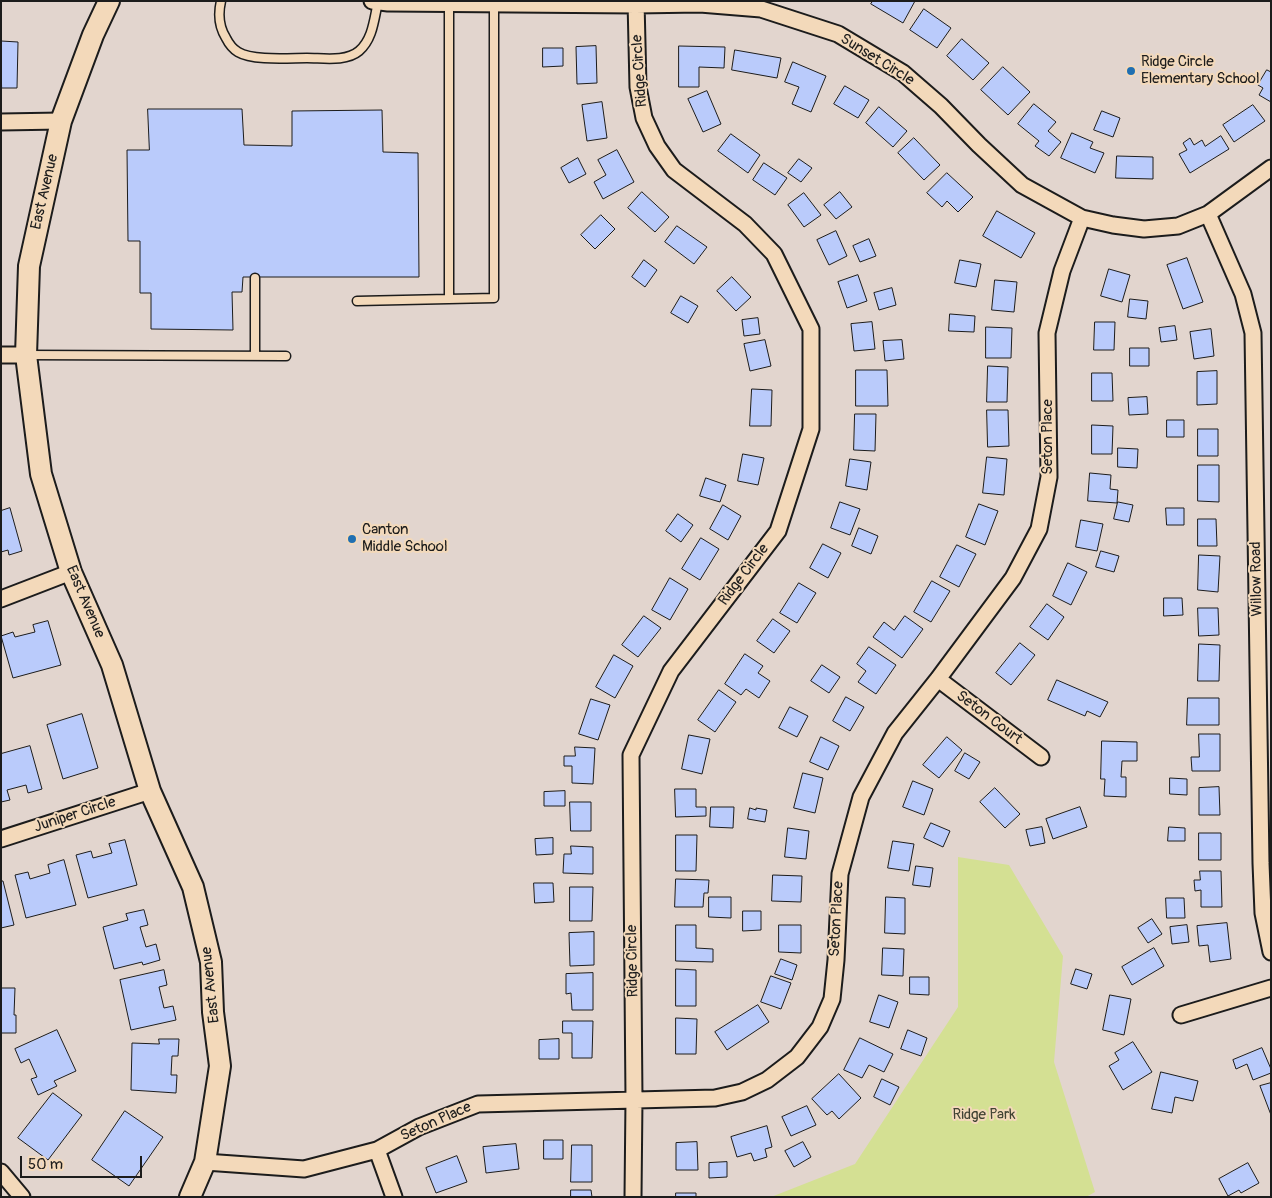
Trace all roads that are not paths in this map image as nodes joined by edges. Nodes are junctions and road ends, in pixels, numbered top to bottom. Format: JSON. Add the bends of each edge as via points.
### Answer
{"nodes":[{"id":1,"x":108,"y":1,"type":"edge"},
{"id":2,"x":221,"y":1,"type":"edge"},
{"id":3,"x":376,"y":2,"type":"edge"},
{"id":4,"x":420,"y":2,"type":"edge"},
{"id":5,"x":449,"y":2,"type":"edge"},
{"id":6,"x":494,"y":3,"type":"junction"},
{"id":7,"x":636,"y":3,"type":"edge"},
{"id":8,"x":61,"y":121,"type":"junction"},
{"id":9,"x":1,"y":122,"type":"edge"},
{"id":10,"x":1271,"y":168,"type":"edge"},
{"id":11,"x":1208,"y":214,"type":"junction"},
{"id":12,"x":1082,"y":218,"type":"junction"},
{"id":13,"x":255,"y":278,"type":"dead end"},
{"id":14,"x":449,"y":299,"type":"junction"},
{"id":15,"x":357,"y":301,"type":"dead end"},
{"id":16,"x":1,"y":355,"type":"edge"},
{"id":17,"x":26,"y":355,"type":"junction"},
{"id":18,"x":255,"y":356,"type":"junction"},
{"id":19,"x":286,"y":356,"type":"dead end"},
{"id":20,"x":71,"y":572,"type":"junction"},
{"id":21,"x":1,"y":599,"type":"edge"},
{"id":22,"x":938,"y":679,"type":"junction"},
{"id":23,"x":1041,"y":758,"type":"dead end"},
{"id":24,"x":150,"y":791,"type":"junction"},
{"id":25,"x":1,"y":839,"type":"edge"},
{"id":26,"x":1271,"y":952,"type":"edge"},
{"id":27,"x":1271,"y":988,"type":"edge"},
{"id":28,"x":1181,"y":1015,"type":"dead end"},
{"id":29,"x":634,"y":1099,"type":"junction"},
{"id":30,"x":377,"y":1150,"type":"junction"},
{"id":31,"x":205,"y":1162,"type":"junction"},
{"id":32,"x":1,"y":1172,"type":"edge"},
{"id":33,"x":22,"y":1197,"type":"edge"},
{"id":34,"x":190,"y":1197,"type":"edge"},
{"id":35,"x":394,"y":1197,"type":"edge"},
{"id":36,"x":633,"y":1197,"type":"edge"}],
"edges":[{"from":1,"to":8,"type":"street","name":"East Avenue"},
{"from":2,"to":3,"type":"lane","via":[[220,26],[233,49],[248,56],[282,58],[343,58],[354,55],[368,40]]},
{"from":3,"to":4,"type":"street","name":"Sunset Circle"},
{"from":4,"to":5,"type":"street","name":"Sunset Circle"},
{"from":5,"to":6,"type":"street","name":"Sunset Circle"},
{"from":5,"to":14,"type":"lane"},
{"from":6,"to":7,"type":"street","name":"Sunset Circle"},
{"from":6,"to":14,"type":"lane","via":[[494,298]]},
{"from":7,"to":12,"type":"street","name":"Sunset Circle","via":[[762,9],[838,34],[904,73],[1022,184]]},
{"from":7,"to":29,"type":"street","name":"Ridge Circle","via":[[638,87],[644,118],[657,146],[674,170],[745,224],[774,254],[811,330],[811,429],[778,531],[671,671],[631,755]]},
{"from":8,"to":9,"type":"street"},
{"from":8,"to":17,"type":"street","name":"East Avenue","via":[[29,266]]},
{"from":10,"to":11,"type":"street","name":"Sunset Circle"},
{"from":11,"to":12,"type":"street","name":"Sunset Circle","via":[[1178,226],[1144,229]]},
{"from":11,"to":26,"type":"street","name":"Willow Road","via":[[1244,294],[1253,333],[1261,864],[1263,913]]},
{"from":12,"to":22,"type":"street","name":"Seton Place","via":[[1062,271],[1048,333],[1049,477],[1038,529],[1012,578]]},
{"from":13,"to":18,"type":"lane"},
{"from":14,"to":15,"type":"lane"},
{"from":16,"to":17,"type":"street"},
{"from":17,"to":18,"type":"lane"},
{"from":17,"to":20,"type":"street","name":"East Avenue","via":[[41,474]]},
{"from":18,"to":19,"type":"lane"},
{"from":20,"to":21,"type":"street"},
{"from":20,"to":24,"type":"street","name":"East Avenue","via":[[112,665]]},
{"from":22,"to":23,"type":"street","name":"Seton Court"},
{"from":22,"to":29,"type":"street","name":"Seton Place","via":[[894,733],[861,797],[840,874],[832,999],[820,1028],[797,1057],[767,1080],[742,1092],[715,1098]]},
{"from":24,"to":25,"type":"street","name":"Juniper Circle"},
{"from":24,"to":31,"type":"street","name":"East Avenue","via":[[194,888],[211,962],[220,1066]]},
{"from":27,"to":28,"type":"street"},
{"from":29,"to":30,"type":"street","name":"Seton Place","via":[[478,1104],[419,1127]]},
{"from":29,"to":36,"type":"street","name":"Ridge Circle"},
{"from":30,"to":31,"type":"street","name":"Seton Place","via":[[304,1169]]},
{"from":30,"to":35,"type":"street"},
{"from":31,"to":34,"type":"street","name":"East Avenue"},
{"from":32,"to":33,"type":"street"}]}
